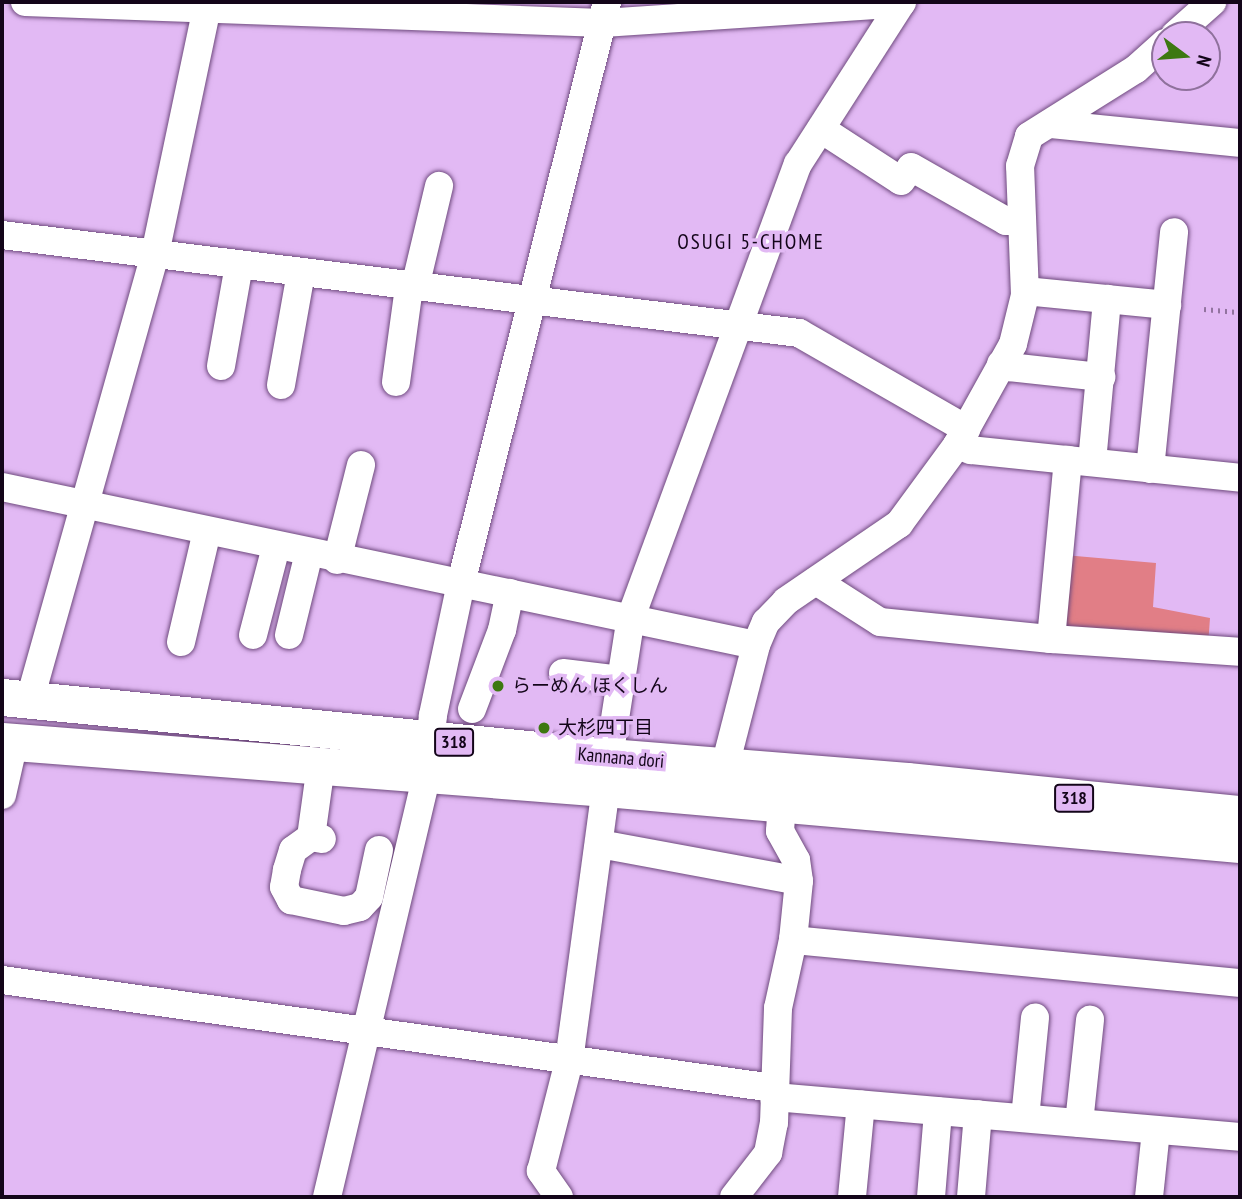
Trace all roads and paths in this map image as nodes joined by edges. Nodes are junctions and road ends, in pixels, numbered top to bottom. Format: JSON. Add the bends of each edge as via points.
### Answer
{"nodes":[{"id":1,"x":25,"y":2,"type":"edge"},
{"id":2,"x":1212,"y":2,"type":"edge"},
{"id":3,"x":902,"y":3,"type":"edge"},
{"id":4,"x":208,"y":5,"type":"edge"},
{"id":5,"x":409,"y":10,"type":"edge"},
{"id":6,"x":605,"y":12,"type":"edge"},
{"id":7,"x":1191,"y":21,"type":"edge"},
{"id":8,"x":1151,"y":56,"type":"edge"},
{"id":9,"x":1050,"y":124,"type":"junction"},
{"id":10,"x":821,"y":129,"type":"junction"},
{"id":11,"x":1240,"y":143,"type":"edge"},
{"id":12,"x":439,"y":186,"type":"dead end"},
{"id":13,"x":1023,"y":220,"type":"junction"},
{"id":14,"x":1174,"y":232,"type":"dead end"},
{"id":15,"x":2,"y":235,"type":"edge"},
{"id":16,"x":155,"y":254,"type":"junction"},
{"id":17,"x":239,"y":265,"type":"junction"},
{"id":18,"x":301,"y":273,"type":"junction"},
{"id":19,"x":412,"y":287,"type":"junction"},
{"id":20,"x":1025,"y":291,"type":"junction"},
{"id":21,"x":1107,"y":299,"type":"junction"},
{"id":22,"x":533,"y":302,"type":"junction"},
{"id":23,"x":1167,"y":305,"type":"junction"},
{"id":24,"x":1204,"y":309,"type":"dead end"},
{"id":25,"x":1240,"y":312,"type":"edge"},
{"id":26,"x":736,"y":327,"type":"junction"},
{"id":27,"x":1001,"y":364,"type":"junction"},
{"id":28,"x":221,"y":366,"type":"dead end"},
{"id":29,"x":1101,"y":377,"type":"junction"},
{"id":30,"x":396,"y":382,"type":"dead end"},
{"id":31,"x":281,"y":385,"type":"dead end"},
{"id":32,"x":962,"y":437,"type":"junction"},
{"id":33,"x":1080,"y":461,"type":"junction"},
{"id":34,"x":361,"y":465,"type":"dead end"},
{"id":35,"x":1150,"y":468,"type":"junction"},
{"id":36,"x":1240,"y":478,"type":"edge"},
{"id":37,"x":2,"y":487,"type":"edge"},
{"id":38,"x":83,"y":505,"type":"junction"},
{"id":39,"x":207,"y":531,"type":"junction"},
{"id":40,"x":276,"y":547,"type":"junction"},
{"id":41,"x":309,"y":553,"type":"junction"},
{"id":42,"x":337,"y":560,"type":"junction"},
{"id":43,"x":816,"y":581,"type":"junction"},
{"id":44,"x":461,"y":583,"type":"junction"},
{"id":45,"x":510,"y":593,"type":"junction"},
{"id":46,"x":631,"y":617,"type":"junction"},
{"id":47,"x":253,"y":635,"type":"dead end"},
{"id":48,"x":289,"y":635,"type":"dead end"},
{"id":49,"x":1051,"y":639,"type":"junction"},
{"id":50,"x":181,"y":642,"type":"dead end"},
{"id":51,"x":756,"y":645,"type":"junction"},
{"id":52,"x":1240,"y":652,"type":"edge"},
{"id":53,"x":443,"y":669,"type":"junction"},
{"id":54,"x":564,"y":673,"type":"dead end"},
{"id":55,"x":482,"y":677,"type":"junction"},
{"id":56,"x":621,"y":680,"type":"junction"},
{"id":57,"x":16,"y":698,"type":"edge"},
{"id":58,"x":472,"y":709,"type":"dead end"},
{"id":59,"x":8,"y":741,"type":"edge"},
{"id":60,"x":429,"y":757,"type":"junction"},
{"id":61,"x":321,"y":765,"type":"junction"},
{"id":62,"x":725,"y":766,"type":"junction"},
{"id":63,"x":608,"y":773,"type":"junction"},
{"id":64,"x":1240,"y":791,"type":"edge"},
{"id":65,"x":2,"y":795,"type":"edge"},
{"id":66,"x":907,"y":798,"type":"junction"},
{"id":67,"x":782,"y":805,"type":"junction"},
{"id":68,"x":1240,"y":814,"type":"edge"},
{"id":69,"x":600,"y":844,"type":"junction"},
{"id":70,"x":1240,"y":844,"type":"edge"},
{"id":71,"x":390,"y":852,"type":"junction"},
{"id":72,"x":1240,"y":869,"type":"edge"},
{"id":73,"x":799,"y":881,"type":"junction"},
{"id":74,"x":793,"y":940,"type":"junction"},
{"id":75,"x":2,"y":980,"type":"edge"},
{"id":76,"x":1240,"y":983,"type":"edge"},
{"id":77,"x":1035,"y":1017,"type":"dead end"},
{"id":78,"x":1090,"y":1020,"type":"dead end"},
{"id":79,"x":365,"y":1033,"type":"junction"},
{"id":80,"x":569,"y":1061,"type":"junction"},
{"id":81,"x":774,"y":1093,"type":"junction"},
{"id":82,"x":861,"y":1104,"type":"junction"},
{"id":83,"x":937,"y":1111,"type":"junction"},
{"id":84,"x":978,"y":1114,"type":"junction"},
{"id":85,"x":1026,"y":1118,"type":"junction"},
{"id":86,"x":1079,"y":1123,"type":"junction"},
{"id":87,"x":1156,"y":1130,"type":"junction"},
{"id":88,"x":1240,"y":1137,"type":"edge"},
{"id":89,"x":327,"y":1197,"type":"edge"},
{"id":90,"x":559,"y":1197,"type":"edge"},
{"id":91,"x":734,"y":1197,"type":"edge"},
{"id":92,"x":852,"y":1197,"type":"edge"},
{"id":93,"x":930,"y":1197,"type":"edge"},
{"id":94,"x":971,"y":1197,"type":"edge"},
{"id":95,"x":1149,"y":1197,"type":"edge"}],
"edges":[{"from":1,"to":4,"type":"street"},
{"from":2,"to":7,"type":"street"},
{"from":3,"to":6,"type":"street"},
{"from":3,"to":10,"type":"street"},
{"from":4,"to":5,"type":"street"},
{"from":4,"to":16,"type":"street"},
{"from":5,"to":6,"type":"street"},
{"from":6,"to":22,"type":"street"},
{"from":8,"to":9,"type":"street"},
{"from":9,"to":11,"type":"street"},
{"from":9,"to":13,"type":"street","via":[[1029,136],[1020,166]]},
{"from":10,"to":13,"type":"street","via":[[901,181],[911,167],[1006,221]]},
{"from":10,"to":26,"type":"street","via":[[798,164]]},
{"from":12,"to":19,"type":"street"},
{"from":13,"to":20,"type":"street"},
{"from":14,"to":23,"type":"street"},
{"from":15,"to":16,"type":"street"},
{"from":16,"to":17,"type":"street"},
{"from":16,"to":38,"type":"street"},
{"from":17,"to":18,"type":"street"},
{"from":17,"to":28,"type":"street"},
{"from":18,"to":19,"type":"street"},
{"from":18,"to":31,"type":"street"},
{"from":19,"to":22,"type":"street"},
{"from":19,"to":30,"type":"street"},
{"from":20,"to":21,"type":"street"},
{"from":20,"to":27,"type":"street","via":[[1013,344]]},
{"from":21,"to":23,"type":"street"},
{"from":21,"to":29,"type":"street"},
{"from":22,"to":26,"type":"street"},
{"from":22,"to":44,"type":"street"},
{"from":23,"to":35,"type":"street"},
{"from":24,"to":25,"type":"path"},
{"from":26,"to":32,"type":"street","via":[[799,333]]},
{"from":26,"to":46,"type":"street"},
{"from":27,"to":29,"type":"street"},
{"from":27,"to":32,"type":"street"},
{"from":29,"to":33,"type":"street"},
{"from":32,"to":33,"type":"street","via":[[971,450]]},
{"from":32,"to":43,"type":"street","via":[[899,524]]},
{"from":33,"to":35,"type":"street"},
{"from":33,"to":49,"type":"street"},
{"from":34,"to":42,"type":"street"},
{"from":35,"to":36,"type":"street"},
{"from":37,"to":38,"type":"street"},
{"from":38,"to":39,"type":"street"},
{"from":38,"to":57,"type":"street"},
{"from":39,"to":40,"type":"street"},
{"from":39,"to":50,"type":"street"},
{"from":40,"to":41,"type":"street"},
{"from":40,"to":47,"type":"street"},
{"from":41,"to":42,"type":"street"},
{"from":41,"to":48,"type":"street"},
{"from":42,"to":44,"type":"street"},
{"from":43,"to":49,"type":"street","via":[[880,622]]},
{"from":43,"to":51,"type":"street","via":[[786,601],[766,622]]},
{"from":44,"to":45,"type":"street"},
{"from":44,"to":53,"type":"street"},
{"from":45,"to":46,"type":"street"},
{"from":45,"to":55,"type":"street","via":[[502,629]]},
{"from":46,"to":51,"type":"street"},
{"from":46,"to":56,"type":"street"},
{"from":49,"to":52,"type":"street"},
{"from":51,"to":62,"type":"street"},
{"from":53,"to":55,"type":"street"},
{"from":53,"to":60,"type":"street"},
{"from":54,"to":56,"type":"street"},
{"from":55,"to":58,"type":"street"},
{"from":56,"to":63,"type":"street"},
{"from":57,"to":60,"type":"main road","name":"Kannana dori","number":"318"},
{"from":59,"to":61,"type":"main road","name":"Kannana dori","number":"318"},
{"from":59,"to":65,"type":"street"},
{"from":60,"to":61,"type":"main road","name":"Kannana dori","number":"318"},
{"from":60,"to":63,"type":"main road","name":"Kannana dori","number":"318"},
{"from":60,"to":71,"type":"street"},
{"from":61,"to":71,"type":"street","via":[[317,838],[293,850],[284,887],[290,900],[344,911],[360,907]]},
{"from":62,"to":63,"type":"main road","name":"Kannana dori","number":"318"},
{"from":62,"to":66,"type":"main road","name":"Kannana dori","number":"318"},
{"from":63,"to":67,"type":"main road","name":"Kannana dori","number":"318"},
{"from":63,"to":69,"type":"street"},
{"from":64,"to":66,"type":"main road","via":[[1059,778]]},
{"from":66,"to":67,"type":"main road","name":"Kannana dori","number":"318"},
{"from":66,"to":68,"type":"main road","name":"Kannana dori","number":"318"},
{"from":66,"to":70,"type":"main road","name":"Kannana dori","number":"318"},
{"from":66,"to":72,"type":"main road","via":[[973,835],[1033,847]]},
{"from":67,"to":73,"type":"street","via":[[780,831],[796,860]]},
{"from":69,"to":73,"type":"street"},
{"from":69,"to":80,"type":"street"},
{"from":71,"to":79,"type":"street"},
{"from":73,"to":74,"type":"street"},
{"from":74,"to":76,"type":"street"},
{"from":74,"to":81,"type":"street","via":[[778,1009]]},
{"from":75,"to":79,"type":"street"},
{"from":77,"to":85,"type":"street"},
{"from":78,"to":86,"type":"street"},
{"from":79,"to":80,"type":"street"},
{"from":79,"to":89,"type":"street"},
{"from":80,"to":81,"type":"street"},
{"from":80,"to":90,"type":"street","via":[[541,1171]]},
{"from":81,"to":82,"type":"street"},
{"from":81,"to":91,"type":"street","via":[[768,1153]]},
{"from":82,"to":83,"type":"street"},
{"from":82,"to":92,"type":"street"},
{"from":83,"to":84,"type":"street"},
{"from":83,"to":93,"type":"street"},
{"from":84,"to":85,"type":"street"},
{"from":84,"to":94,"type":"street"},
{"from":85,"to":86,"type":"street"},
{"from":86,"to":87,"type":"street"},
{"from":87,"to":88,"type":"street"},
{"from":87,"to":95,"type":"street"}]}
